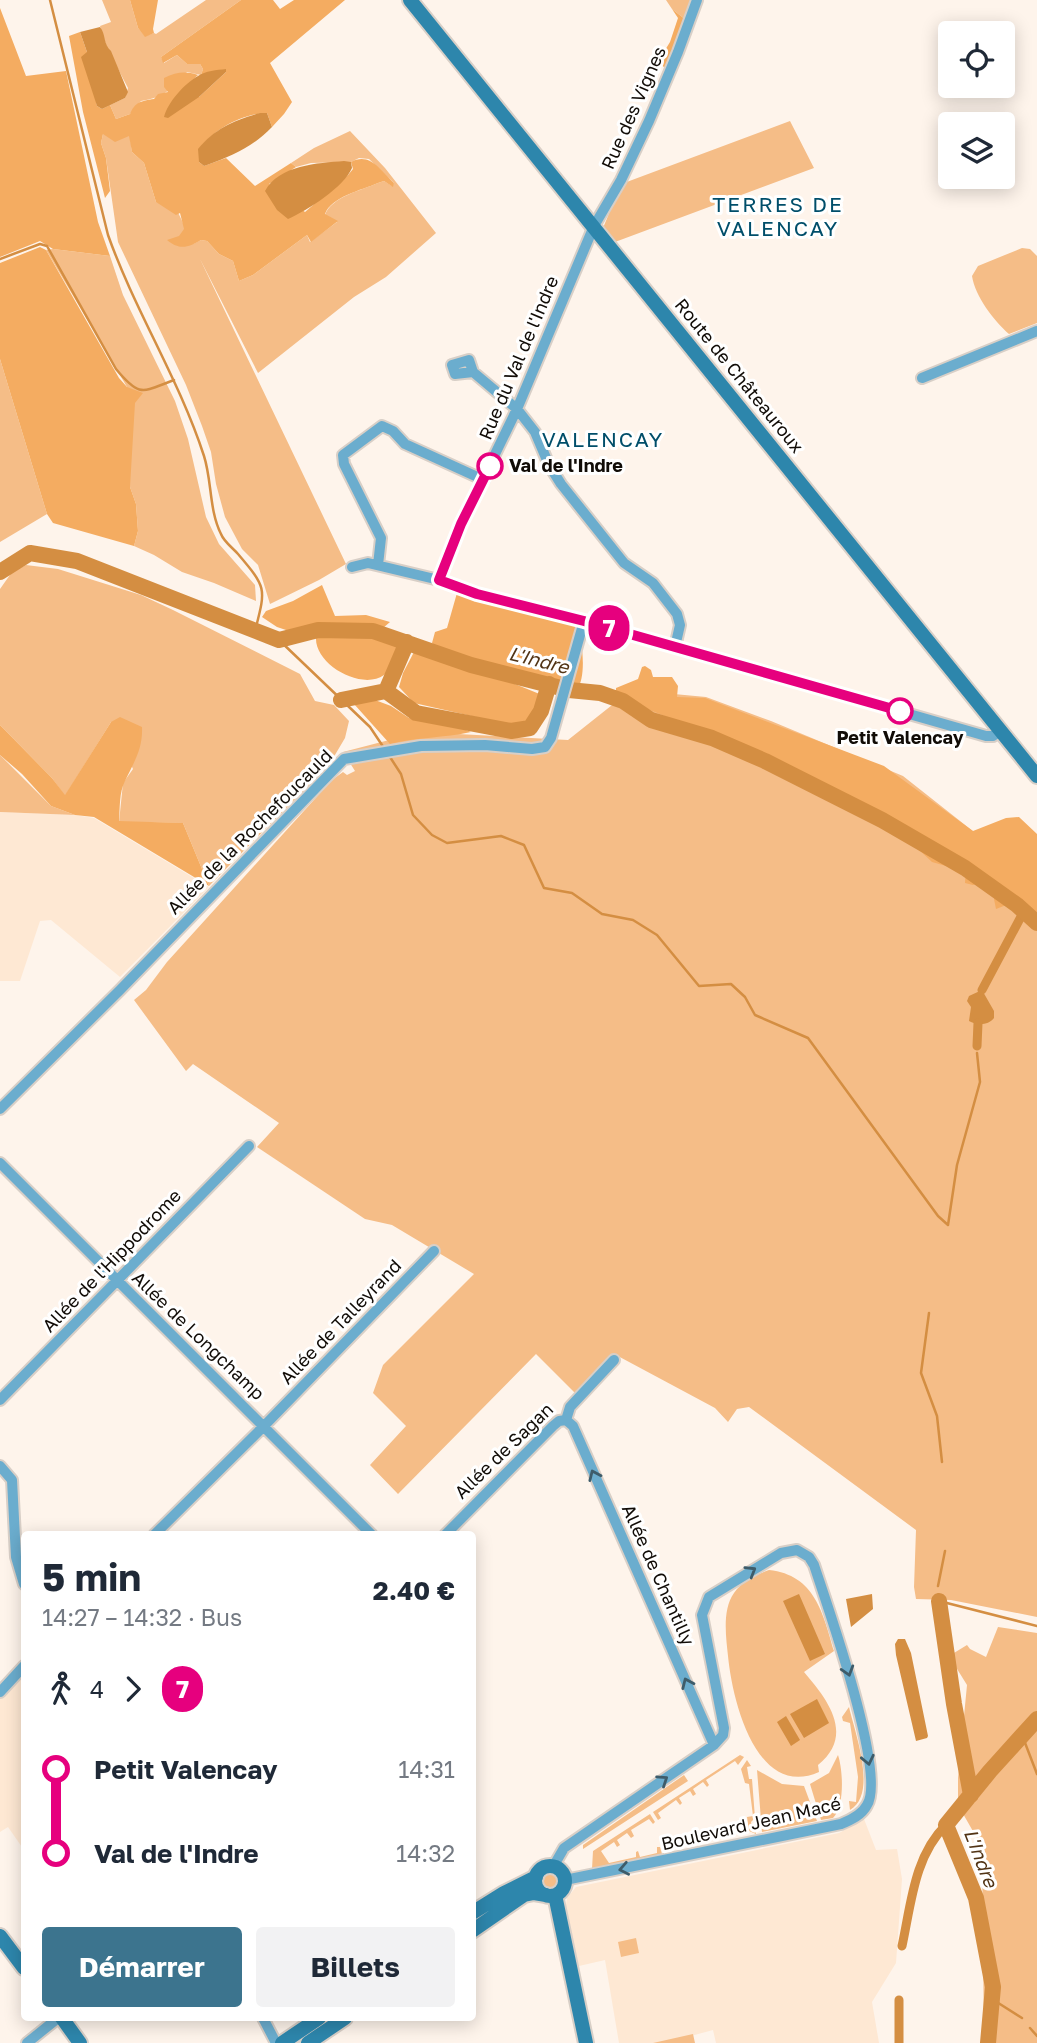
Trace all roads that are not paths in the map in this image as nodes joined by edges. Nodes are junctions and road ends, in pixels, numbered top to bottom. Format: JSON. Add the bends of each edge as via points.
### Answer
{"nodes":[{"id":1,"x":410,"y":0,"type":"edge"},
{"id":2,"x":697,"y":0,"type":"edge"},
{"id":3,"x":594,"y":226,"type":"junction"},
{"id":4,"x":1037,"y":331,"type":"edge"},
{"id":5,"x":473,"y":372,"type":"dead end"},
{"id":6,"x":922,"y":378,"type":"dead end"},
{"id":7,"x":517,"y":409,"type":"junction"},
{"id":8,"x":484,"y":480,"type":"junction"},
{"id":9,"x":378,"y":565,"type":"junction"},
{"id":10,"x":352,"y":567,"type":"dead end"},
{"id":11,"x":439,"y":580,"type":"junction"},
{"id":12,"x":584,"y":621,"type":"junction"},
{"id":13,"x":675,"y":647,"type":"junction"},
{"id":14,"x":1000,"y":731,"type":"junction"},
{"id":15,"x":1037,"y":776,"type":"edge"},
{"id":16,"x":0,"y":1109,"type":"edge"},
{"id":17,"x":249,"y":1146,"type":"dead end"},
{"id":18,"x":0,"y":1163,"type":"edge"},
{"id":19,"x":434,"y":1251,"type":"dead end"},
{"id":20,"x":118,"y":1282,"type":"junction"},
{"id":21,"x":614,"y":1360,"type":"dead end"},
{"id":22,"x":0,"y":1400,"type":"edge"},
{"id":23,"x":566,"y":1420,"type":"junction"},
{"id":24,"x":264,"y":1426,"type":"junction"},
{"id":25,"x":0,"y":1466,"type":"edge"},
{"id":26,"x":157,"y":1531,"type":"edge"},
{"id":27,"x":368,"y":1531,"type":"edge"},
{"id":28,"x":449,"y":1531,"type":"edge"},
{"id":29,"x":21,"y":1574,"type":"edge"},
{"id":30,"x":21,"y":1669,"type":"edge"},
{"id":31,"x":0,"y":1692,"type":"edge"},
{"id":32,"x":714,"y":1745,"type":"junction"},
{"id":33,"x":553,"y":1867,"type":"junction"},
{"id":34,"x":536,"y":1877,"type":"junction"},
{"id":35,"x":565,"y":1880,"type":"junction"},
{"id":36,"x":550,"y":1895,"type":"junction"},
{"id":37,"x":476,"y":1910,"type":"edge"},
{"id":38,"x":476,"y":1928,"type":"edge"},
{"id":39,"x":0,"y":1936,"type":"edge"},
{"id":40,"x":21,"y":1962,"type":"edge"},
{"id":41,"x":56,"y":2021,"type":"edge"},
{"id":42,"x":62,"y":2021,"type":"edge"},
{"id":43,"x":265,"y":2021,"type":"edge"},
{"id":44,"x":314,"y":2021,"type":"edge"},
{"id":45,"x":341,"y":2021,"type":"edge"},
{"id":46,"x":288,"y":2041,"type":"edge"},
{"id":47,"x":27,"y":2043,"type":"edge"},
{"id":48,"x":80,"y":2043,"type":"edge"},
{"id":49,"x":276,"y":2043,"type":"edge"},
{"id":50,"x":308,"y":2043,"type":"edge"},
{"id":51,"x":586,"y":2043,"type":"edge"}],
"edges":[{"from":1,"to":3,"type":"street","name":"Route de Châteauroux"},
{"from":2,"to":3,"type":"street","name":"Rue des Vignes","via":[[649,121]]},
{"from":3,"to":7,"type":"street","name":"Rue du Val de l'Indre"},
{"from":3,"to":14,"type":"street","name":"Route de Châteauroux"},
{"from":4,"to":6,"type":"street"},
{"from":5,"to":7,"type":"street"},
{"from":7,"to":8,"type":"street","name":"Rue du Val de l'Indre"},
{"from":7,"to":13,"type":"street","via":[[535,432],[561,484],[624,563],[653,583],[677,614],[680,625]]},
{"from":8,"to":9,"type":"street","via":[[405,444],[382,426],[343,455],[381,538]]},
{"from":8,"to":11,"type":"street","name":"Rue du Val de l'Indre"},
{"from":9,"to":10,"type":"street"},
{"from":9,"to":11,"type":"street"},
{"from":11,"to":12,"type":"street"},
{"from":12,"to":13,"type":"street"},
{"from":12,"to":16,"type":"street","name":"Allée de la Rochefoucauld","via":[[545,747],[421,746],[344,759]]},
{"from":13,"to":14,"type":"street","via":[[986,736]]},
{"from":14,"to":15,"type":"street","name":"Route de Châteauroux"},
{"from":17,"to":20,"type":"street","name":"Allée de l'Hippodrome"},
{"from":18,"to":20,"type":"street","name":"Allée de Longchamp"},
{"from":19,"to":24,"type":"street","name":"Allée de Talleyrand"},
{"from":20,"to":22,"type":"street","name":"Allée de l'Hippodrome"},
{"from":20,"to":24,"type":"street","name":"Allée de Longchamp"},
{"from":21,"to":23,"type":"street","name":"Allée de Sagan","via":[[569,1408]]},
{"from":23,"to":28,"type":"street","name":"Allée de Sagan","via":[[553,1426]]},
{"from":32,"to":23,"type":"street","name":"Allée de Chantilly","one_way":true,"via":[[573,1426]]},
{"from":24,"to":26,"type":"street","name":"Allée de Talleyrand"},
{"from":24,"to":27,"type":"street","name":"Allée de Longchamp"},
{"from":25,"to":29,"type":"street","via":[[12,1480]]},
{"from":30,"to":31,"type":"street"},
{"from":33,"to":32,"type":"street","one_way":true,"via":[[564,1848]]},
{"from":32,"to":35,"type":"street","name":"Boulevard Jean Macé","one_way":true,"via":[[724,1728],[702,1615],[704,1604],[788,1551],[797,1550],[814,1565],[854,1693],[873,1782],[867,1805],[854,1819],[841,1824]]},
{"from":33,"to":34,"type":"street"},
{"from":33,"to":35,"type":"street"},
{"from":34,"to":36,"type":"street","via":[[536,1886]]},
{"from":34,"to":37,"type":"street"},
{"from":35,"to":36,"type":"street","via":[[563,1890]]},
{"from":36,"to":38,"type":"street","via":[[524,1895]]},
{"from":36,"to":51,"type":"street"},
{"from":39,"to":40,"type":"street"},
{"from":41,"to":47,"type":"street"},
{"from":42,"to":48,"type":"street"},
{"from":43,"to":49,"type":"street"},
{"from":44,"to":46,"type":"street"},
{"from":45,"to":50,"type":"street"}]}
